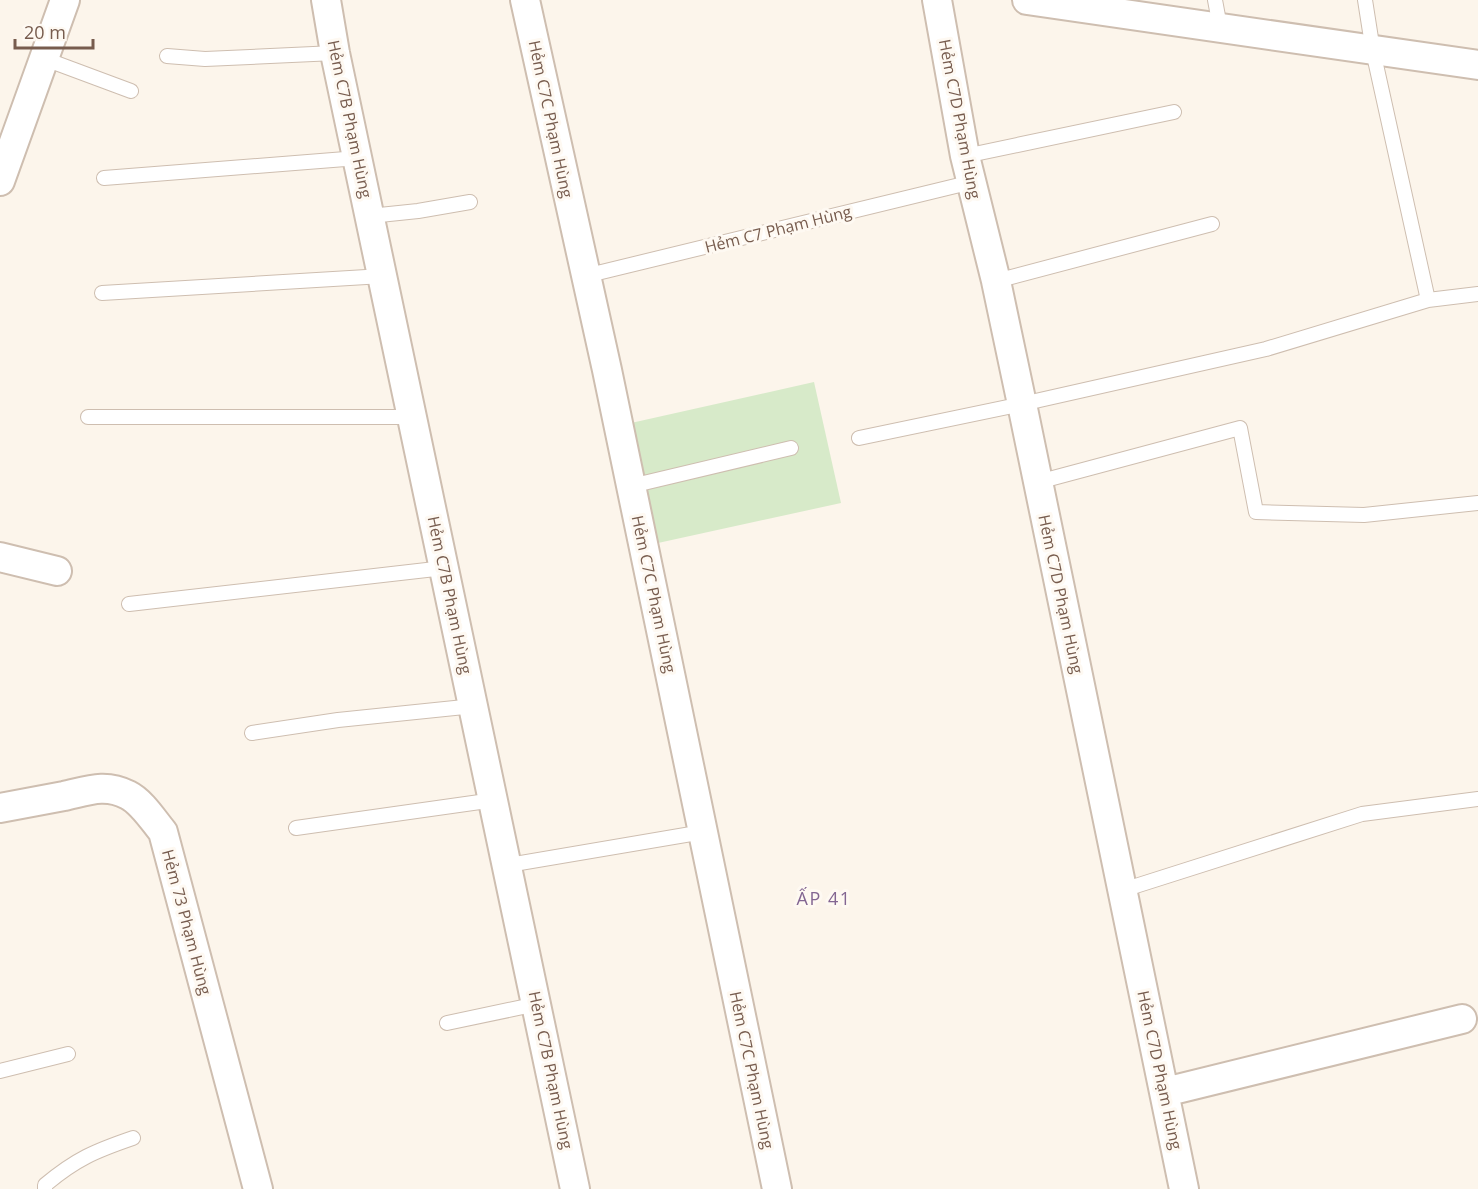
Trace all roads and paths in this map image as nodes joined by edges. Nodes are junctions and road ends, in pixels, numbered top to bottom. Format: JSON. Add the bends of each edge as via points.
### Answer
{"nodes":[{"id":1,"x":65,"y":0,"type":"edge"},
{"id":2,"x":326,"y":0,"type":"edge"},
{"id":3,"x":525,"y":0,"type":"edge"},
{"id":4,"x":937,"y":0,"type":"edge"},
{"id":5,"x":1027,"y":0,"type":"edge"},
{"id":6,"x":1365,"y":0,"type":"edge"},
{"id":7,"x":1218,"y":14,"type":"edge"},
{"id":8,"x":1373,"y":51,"type":"junction"},
{"id":9,"x":335,"y":53,"type":"junction"},
{"id":10,"x":166,"y":56,"type":"dead end"},
{"id":11,"x":45,"y":59,"type":"junction"},
{"id":12,"x":1478,"y":65,"type":"edge"},
{"id":13,"x":132,"y":91,"type":"dead end"},
{"id":14,"x":1174,"y":112,"type":"dead end"},
{"id":15,"x":358,"y":158,"type":"junction"},
{"id":16,"x":968,"y":169,"type":"junction"},
{"id":17,"x":104,"y":178,"type":"dead end"},
{"id":18,"x":0,"y":182,"type":"edge"},
{"id":19,"x":470,"y":202,"type":"dead end"},
{"id":20,"x":370,"y":216,"type":"junction"},
{"id":21,"x":1212,"y":224,"type":"dead end"},
{"id":22,"x":383,"y":276,"type":"junction"},
{"id":23,"x":585,"y":276,"type":"junction"},
{"id":24,"x":996,"y":281,"type":"junction"},
{"id":25,"x":102,"y":292,"type":"dead end"},
{"id":26,"x":1478,"y":294,"type":"edge"},
{"id":27,"x":1428,"y":300,"type":"junction"},
{"id":28,"x":1022,"y":404,"type":"junction"},
{"id":29,"x":88,"y":417,"type":"dead end"},
{"id":30,"x":412,"y":417,"type":"junction"},
{"id":31,"x":859,"y":438,"type":"dead end"},
{"id":32,"x":791,"y":448,"type":"dead end"},
{"id":33,"x":1038,"y":482,"type":"junction"},
{"id":34,"x":631,"y":486,"type":"junction"},
{"id":35,"x":1478,"y":503,"type":"edge"},
{"id":36,"x":0,"y":557,"type":"edge"},
{"id":37,"x":444,"y":567,"type":"junction"},
{"id":38,"x":57,"y":570,"type":"dead end"},
{"id":39,"x":129,"y":604,"type":"dead end"},
{"id":40,"x":474,"y":706,"type":"junction"},
{"id":41,"x":252,"y":733,"type":"dead end"},
{"id":42,"x":1478,"y":799,"type":"edge"},
{"id":43,"x":494,"y":800,"type":"junction"},
{"id":44,"x":0,"y":808,"type":"edge"},
{"id":45,"x":296,"y":828,"type":"dead end"},
{"id":46,"x":703,"y":832,"type":"junction"},
{"id":47,"x":508,"y":865,"type":"junction"},
{"id":48,"x":1123,"y":890,"type":"junction"},
{"id":49,"x":537,"y":1004,"type":"junction"},
{"id":50,"x":1462,"y":1019,"type":"dead end"},
{"id":51,"x":447,"y":1023,"type":"dead end"},
{"id":52,"x":68,"y":1054,"type":"dead end"},
{"id":53,"x":0,"y":1071,"type":"edge"},
{"id":54,"x":1165,"y":1092,"type":"junction"},
{"id":55,"x":133,"y":1138,"type":"dead end"},
{"id":56,"x":45,"y":1189,"type":"edge"},
{"id":57,"x":258,"y":1189,"type":"edge"},
{"id":58,"x":575,"y":1189,"type":"edge"},
{"id":59,"x":777,"y":1189,"type":"edge"},
{"id":60,"x":1184,"y":1189,"type":"edge"}],
"edges":[{"from":1,"to":11,"type":"street"},
{"from":2,"to":9,"type":"street","name":"Hẻm C7B Phạm Hùng"},
{"from":3,"to":23,"type":"street","name":"Hẻm C7C Phạm Hùng"},
{"from":4,"to":16,"type":"street","name":"Hẻm C7D Phạm Hùng"},
{"from":5,"to":7,"type":"street"},
{"from":6,"to":8,"type":"lane"},
{"from":7,"to":8,"type":"street"},
{"from":8,"to":12,"type":"street"},
{"from":8,"to":27,"type":"lane"},
{"from":9,"to":10,"type":"lane","via":[[205,59]]},
{"from":9,"to":15,"type":"street","name":"Hẻm C7B Phạm Hùng"},
{"from":11,"to":13,"type":"lane"},
{"from":11,"to":18,"type":"street"},
{"from":14,"to":16,"type":"lane","name":"Hẻm C7 Phạm Hùng"},
{"from":15,"to":17,"type":"lane"},
{"from":15,"to":20,"type":"street","name":"Hẻm C7B Phạm Hùng"},
{"from":16,"to":23,"type":"lane","name":"Hẻm C7 Phạm Hùng"},
{"from":16,"to":24,"type":"street","name":"Hẻm C7D Phạm Hùng"},
{"from":19,"to":20,"type":"lane"},
{"from":20,"to":22,"type":"street","name":"Hẻm C7B Phạm Hùng"},
{"from":21,"to":24,"type":"lane"},
{"from":22,"to":25,"type":"lane"},
{"from":22,"to":30,"type":"street","name":"Hẻm C7B Phạm Hùng"},
{"from":23,"to":34,"type":"street","name":"Hẻm C7C Phạm Hùng"},
{"from":24,"to":28,"type":"street","name":"Hẻm C7D Phạm Hùng"},
{"from":26,"to":27,"type":"lane"},
{"from":27,"to":28,"type":"lane","via":[[1266,349]]},
{"from":28,"to":31,"type":"lane"},
{"from":28,"to":33,"type":"street","name":"Hẻm C7D Phạm Hùng"},
{"from":29,"to":30,"type":"lane"},
{"from":30,"to":37,"type":"street","name":"Hẻm C7B Phạm Hùng"},
{"from":32,"to":34,"type":"lane"},
{"from":33,"to":35,"type":"lane","via":[[1240,428],[1256,512],[1364,515]]},
{"from":33,"to":48,"type":"street","name":"Hẻm C7D Phạm Hùng"},
{"from":34,"to":46,"type":"street","name":"Hẻm C7C Phạm Hùng"},
{"from":36,"to":38,"type":"street"},
{"from":37,"to":39,"type":"lane"},
{"from":37,"to":40,"type":"street","name":"Hẻm C7B Phạm Hùng"},
{"from":40,"to":41,"type":"lane"},
{"from":40,"to":43,"type":"street","name":"Hẻm C7B Phạm Hùng"},
{"from":42,"to":48,"type":"lane","via":[[1362,814]]},
{"from":43,"to":45,"type":"lane"},
{"from":43,"to":47,"type":"street","name":"Hẻm C7B Phạm Hùng"},
{"from":44,"to":57,"type":"street","name":"Hẻm 73 Phạm Hùng","via":[[87,789],[110,789],[129,795],[163,832]]},
{"from":46,"to":47,"type":"lane"},
{"from":46,"to":59,"type":"street","name":"Hẻm C7C Phạm Hùng"},
{"from":47,"to":49,"type":"street","name":"Hẻm C7B Phạm Hùng"},
{"from":48,"to":54,"type":"street","name":"Hẻm C7D Phạm Hùng"},
{"from":49,"to":51,"type":"lane"},
{"from":49,"to":58,"type":"street","name":"Hẻm C7B Phạm Hùng"},
{"from":50,"to":54,"type":"street"},
{"from":52,"to":53,"type":"lane"},
{"from":54,"to":60,"type":"street","name":"Hẻm C7D Phạm Hùng"},
{"from":55,"to":56,"type":"lane","via":[[69,1165]]}]}
